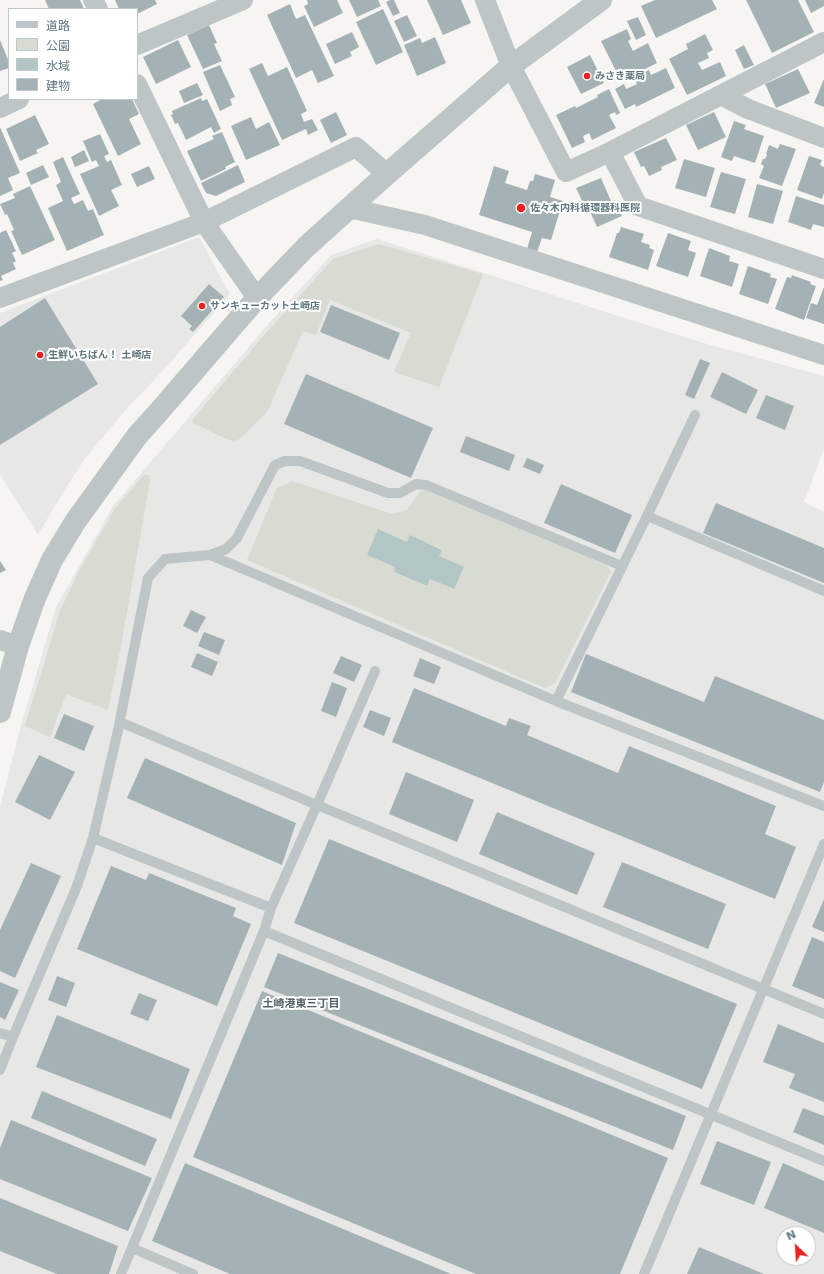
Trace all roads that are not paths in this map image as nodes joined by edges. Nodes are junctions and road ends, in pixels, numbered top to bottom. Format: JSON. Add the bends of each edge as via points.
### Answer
{"nodes":[{"id":1,"x":243,"y":0,"type":"edge"},
{"id":2,"x":485,"y":0,"type":"edge"},
{"id":3,"x":600,"y":0,"type":"edge"},
{"id":4,"x":221,"y":4,"type":"edge"},
{"id":5,"x":824,"y":42,"type":"edge"},
{"id":6,"x":138,"y":45,"type":"edge"},
{"id":7,"x":511,"y":66,"type":"junction"},
{"id":8,"x":138,"y":86,"type":"edge"},
{"id":9,"x":721,"y":95,"type":"junction"},
{"id":10,"x":17,"y":100,"type":"edge"},
{"id":11,"x":0,"y":108,"type":"edge"},
{"id":12,"x":824,"y":138,"type":"edge"},
{"id":13,"x":610,"y":152,"type":"junction"},
{"id":14,"x":387,"y":174,"type":"junction"},
{"id":15,"x":349,"y":208,"type":"junction"},
{"id":16,"x":204,"y":222,"type":"junction"},
{"id":17,"x":824,"y":269,"type":"edge"},
{"id":18,"x":0,"y":298,"type":"edge"},
{"id":19,"x":257,"y":298,"type":"junction"},
{"id":20,"x":824,"y":355,"type":"edge"},
{"id":21,"x":695,"y":415,"type":"dead end"},
{"id":22,"x":647,"y":516,"type":"junction"},
{"id":23,"x":210,"y":555,"type":"junction"},
{"id":24,"x":622,"y":566,"type":"junction"},
{"id":25,"x":824,"y":591,"type":"edge"},
{"id":26,"x":9,"y":643,"type":"edge"},
{"id":27,"x":375,"y":671,"type":"dead end"},
{"id":28,"x":556,"y":701,"type":"junction"},
{"id":29,"x":0,"y":712,"type":"edge"},
{"id":30,"x":119,"y":725,"type":"junction"},
{"id":31,"x":317,"y":805,"type":"junction"},
{"id":32,"x":824,"y":806,"type":"edge"},
{"id":33,"x":93,"y":838,"type":"junction"},
{"id":34,"x":824,"y":844,"type":"edge"},
{"id":35,"x":271,"y":908,"type":"junction"},
{"id":36,"x":264,"y":931,"type":"junction"},
{"id":37,"x":763,"y":990,"type":"junction"},
{"id":38,"x":824,"y":1014,"type":"edge"},
{"id":39,"x":0,"y":1033,"type":"edge"},
{"id":40,"x":14,"y":1037,"type":"junction"},
{"id":41,"x":0,"y":1070,"type":"edge"},
{"id":42,"x":711,"y":1114,"type":"junction"},
{"id":43,"x":824,"y":1161,"type":"edge"},
{"id":44,"x":132,"y":1248,"type":"junction"},
{"id":45,"x":121,"y":1274,"type":"edge"},
{"id":46,"x":193,"y":1274,"type":"edge"},
{"id":47,"x":644,"y":1274,"type":"edge"}],
"edges":[{"from":1,"to":4,"type":"street"},
{"from":2,"to":7,"type":"street"},
{"from":3,"to":7,"type":"street"},
{"from":4,"to":6,"type":"street"},
{"from":5,"to":9,"type":"street"},
{"from":7,"to":13,"type":"street","via":[[566,172]]},
{"from":7,"to":14,"type":"street"},
{"from":8,"to":16,"type":"street"},
{"from":9,"to":12,"type":"street","via":[[748,109]]},
{"from":9,"to":13,"type":"street"},
{"from":10,"to":11,"type":"street"},
{"from":13,"to":17,"type":"street","via":[[638,206]]},
{"from":14,"to":15,"type":"street"},
{"from":14,"to":16,"type":"street","via":[[356,147]]},
{"from":15,"to":19,"type":"street","via":[[306,247]]},
{"from":15,"to":20,"type":"street","via":[[425,225]]},
{"from":16,"to":18,"type":"street"},
{"from":16,"to":19,"type":"street"},
{"from":19,"to":26,"type":"street","via":[[137,436],[74,522]]},
{"from":21,"to":22,"type":"lane"},
{"from":22,"to":24,"type":"lane"},
{"from":22,"to":25,"type":"lane"},
{"from":23,"to":24,"type":"lane","via":[[226,549],[237,538],[275,465],[285,460],[300,461],[388,493],[400,492],[416,484],[426,485]]},
{"from":23,"to":28,"type":"lane"},
{"from":23,"to":30,"type":"lane","via":[[165,559],[148,578]]},
{"from":24,"to":28,"type":"lane"},
{"from":26,"to":29,"type":"street"},
{"from":27,"to":31,"type":"lane"},
{"from":28,"to":32,"type":"lane"},
{"from":30,"to":31,"type":"lane","via":[[120,722]]},
{"from":30,"to":33,"type":"lane"},
{"from":31,"to":35,"type":"lane"},
{"from":31,"to":37,"type":"lane"},
{"from":33,"to":35,"type":"lane"},
{"from":33,"to":40,"type":"lane","via":[[77,886]]},
{"from":34,"to":37,"type":"lane"},
{"from":35,"to":36,"type":"lane"},
{"from":36,"to":42,"type":"lane"},
{"from":36,"to":44,"type":"lane"},
{"from":37,"to":38,"type":"lane"},
{"from":37,"to":42,"type":"lane"},
{"from":39,"to":40,"type":"lane"},
{"from":40,"to":41,"type":"lane"},
{"from":42,"to":43,"type":"lane"},
{"from":42,"to":47,"type":"lane"},
{"from":44,"to":45,"type":"lane"},
{"from":44,"to":46,"type":"lane"}]}
